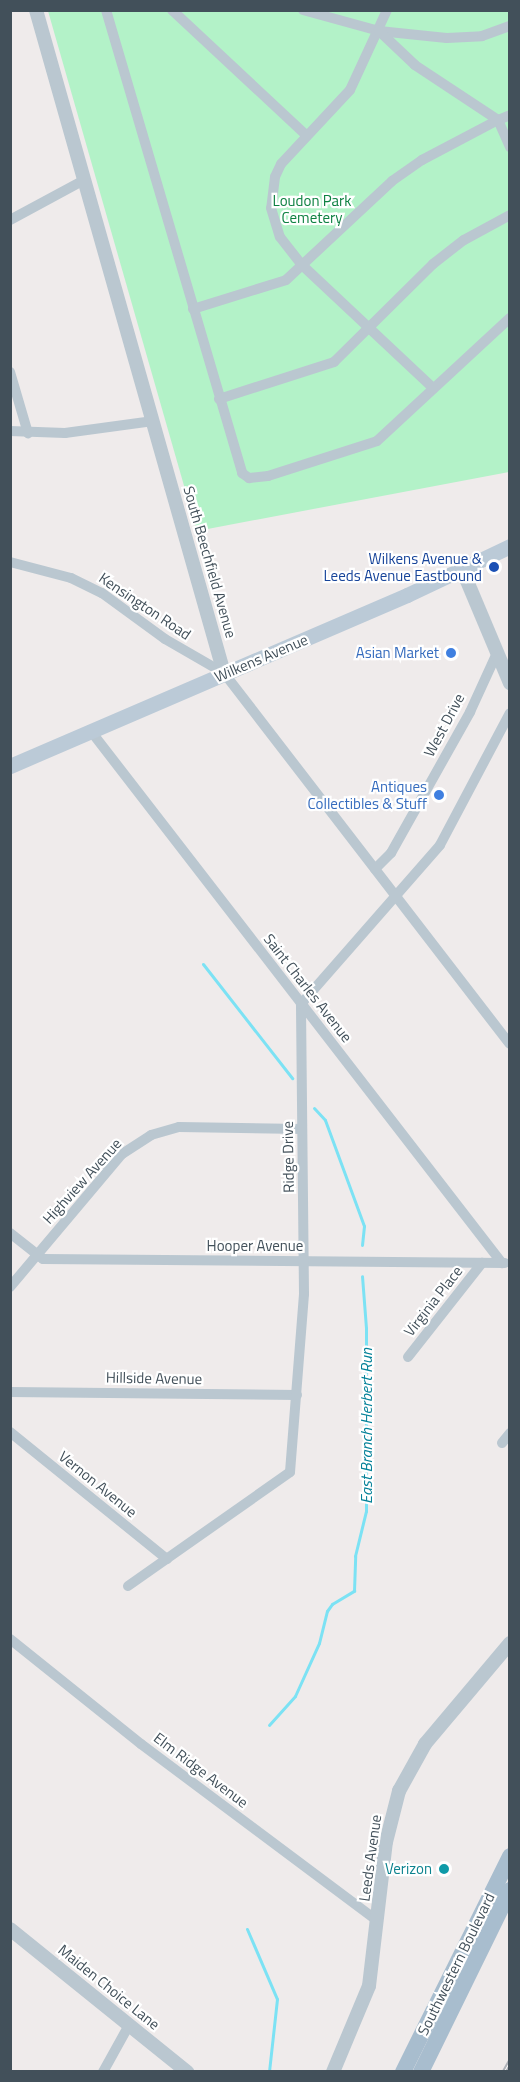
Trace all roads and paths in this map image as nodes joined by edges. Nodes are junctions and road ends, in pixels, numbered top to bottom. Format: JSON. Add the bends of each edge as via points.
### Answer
{"nodes":[{"id":1,"x":36,"y":10,"type":"edge"},
{"id":2,"x":106,"y":10,"type":"edge"},
{"id":3,"x":172,"y":10,"type":"edge"},
{"id":4,"x":303,"y":10,"type":"edge"},
{"id":5,"x":387,"y":10,"type":"edge"},
{"id":6,"x":510,"y":26,"type":"edge"},
{"id":7,"x":379,"y":31,"type":"junction"},
{"id":8,"x":510,"y":115,"type":"edge"},
{"id":9,"x":498,"y":120,"type":"junction"},
{"id":10,"x":306,"y":135,"type":"junction"},
{"id":11,"x":510,"y":147,"type":"edge"},
{"id":12,"x":84,"y":180,"type":"junction"},
{"id":13,"x":510,"y":214,"type":"edge"},
{"id":14,"x":10,"y":220,"type":"edge"},
{"id":15,"x":302,"y":265,"type":"junction"},
{"id":16,"x":193,"y":309,"type":"junction"},
{"id":17,"x":510,"y":318,"type":"edge"},
{"id":18,"x":368,"y":327,"type":"junction"},
{"id":19,"x":10,"y":372,"type":"edge"},
{"id":20,"x":433,"y":388,"type":"junction"},
{"id":21,"x":219,"y":399,"type":"junction"},
{"id":22,"x":153,"y":421,"type":"junction"},
{"id":23,"x":10,"y":431,"type":"edge"},
{"id":24,"x":28,"y":433,"type":"junction"},
{"id":25,"x":510,"y":546,"type":"edge"},
{"id":26,"x":10,"y":562,"type":"edge"},
{"id":27,"x":462,"y":569,"type":"junction"},
{"id":28,"x":497,"y":653,"type":"junction"},
{"id":29,"x":224,"y":673,"type":"junction"},
{"id":30,"x":510,"y":683,"type":"edge"},
{"id":31,"x":510,"y":713,"type":"edge"},
{"id":32,"x":90,"y":730,"type":"junction"},
{"id":33,"x":10,"y":766,"type":"edge"},
{"id":34,"x":375,"y":869,"type":"junction"},
{"id":35,"x":396,"y":896,"type":"junction"},
{"id":36,"x":301,"y":1004,"type":"junction"},
{"id":37,"x":510,"y":1044,"type":"edge"},
{"id":38,"x":302,"y":1129,"type":"junction"},
{"id":39,"x":10,"y":1233,"type":"edge"},
{"id":40,"x":37,"y":1255,"type":"junction"},
{"id":41,"x":304,"y":1261,"type":"junction"},
{"id":42,"x":482,"y":1263,"type":"junction"},
{"id":43,"x":506,"y":1263,"type":"edge"},
{"id":44,"x":10,"y":1287,"type":"edge"},
{"id":45,"x":408,"y":1357,"type":"dead end"},
{"id":46,"x":10,"y":1392,"type":"edge"},
{"id":47,"x":297,"y":1395,"type":"junction"},
{"id":48,"x":10,"y":1432,"type":"edge"},
{"id":49,"x":510,"y":1433,"type":"edge"},
{"id":50,"x":501,"y":1443,"type":"dead end"},
{"id":51,"x":167,"y":1559,"type":"junction"},
{"id":52,"x":128,"y":1586,"type":"dead end"},
{"id":53,"x":10,"y":1639,"type":"edge"},
{"id":54,"x":510,"y":1643,"type":"edge"},
{"id":55,"x":510,"y":1856,"type":"edge"},
{"id":56,"x":510,"y":1890,"type":"edge"},
{"id":57,"x":378,"y":1921,"type":"junction"},
{"id":58,"x":10,"y":1929,"type":"edge"},
{"id":59,"x":129,"y":2025,"type":"junction"},
{"id":60,"x":103,"y":2072,"type":"edge"},
{"id":61,"x":187,"y":2072,"type":"edge"},
{"id":62,"x":333,"y":2072,"type":"edge"},
{"id":63,"x":403,"y":2072,"type":"edge"},
{"id":64,"x":421,"y":2072,"type":"edge"}],
"edges":[{"from":1,"to":12,"type":"street","name":"South Beechfield Avenue"},
{"from":2,"to":16,"type":"street"},
{"from":3,"to":10,"type":"street"},
{"from":4,"to":7,"type":"street"},
{"from":5,"to":7,"type":"street"},
{"from":6,"to":7,"type":"street","via":[[464,38]]},
{"from":7,"to":9,"type":"street","via":[[416,65]]},
{"from":7,"to":10,"type":"street","via":[[350,90]]},
{"from":8,"to":9,"type":"street"},
{"from":9,"to":11,"type":"street"},
{"from":9,"to":15,"type":"street","via":[[422,160],[392,181]]},
{"from":10,"to":15,"type":"street","via":[[275,177],[271,208],[280,237]]},
{"from":12,"to":14,"type":"street"},
{"from":12,"to":22,"type":"street","name":"South Beechfield Avenue"},
{"from":13,"to":18,"type":"street","via":[[464,240],[433,264]]},
{"from":15,"to":16,"type":"street","via":[[277,285]]},
{"from":15,"to":18,"type":"street"},
{"from":16,"to":21,"type":"street"},
{"from":17,"to":20,"type":"street"},
{"from":18,"to":20,"type":"street"},
{"from":18,"to":21,"type":"street","via":[[334,362]]},
{"from":19,"to":24,"type":"street"},
{"from":20,"to":21,"type":"street","via":[[377,441],[257,479],[242,473]]},
{"from":22,"to":24,"type":"street","via":[[91,431]]},
{"from":22,"to":29,"type":"street","name":"South Beechfield Avenue"},
{"from":23,"to":24,"type":"street"},
{"from":25,"to":27,"type":"main road","name":"Wilkens Avenue"},
{"from":26,"to":29,"type":"street","name":"Kensington Road","via":[[71,578],[102,592],[165,639]]},
{"from":27,"to":28,"type":"street"},
{"from":27,"to":29,"type":"main road","name":"Wilkens Avenue"},
{"from":28,"to":30,"type":"street"},
{"from":28,"to":34,"type":"street","name":"West Drive","via":[[470,712],[391,853]]},
{"from":29,"to":32,"type":"main road","name":"Wilkens Avenue"},
{"from":29,"to":34,"type":"street","name":"South Beechfield Avenue"},
{"from":31,"to":35,"type":"street","via":[[440,845]]},
{"from":32,"to":33,"type":"main road","name":"Wilkens Avenue"},
{"from":32,"to":36,"type":"street","name":"Saint Charles Avenue"},
{"from":34,"to":35,"type":"street","name":"South Beechfield Avenue"},
{"from":35,"to":36,"type":"street"},
{"from":35,"to":37,"type":"street","name":"South Beechfield Avenue"},
{"from":36,"to":38,"type":"street","name":"Ridge Drive"},
{"from":36,"to":43,"type":"street","name":"Saint Charles Avenue"},
{"from":38,"to":40,"type":"street","name":"Highview Avenue","via":[[179,1127],[151,1135],[122,1154]]},
{"from":38,"to":41,"type":"street","name":"Ridge Drive"},
{"from":39,"to":40,"type":"street"},
{"from":40,"to":41,"type":"street","name":"Hooper Avenue","via":[[43,1259]]},
{"from":40,"to":44,"type":"street","name":"Highview Avenue"},
{"from":41,"to":42,"type":"street","name":"Hooper Avenue"},
{"from":41,"to":47,"type":"street","name":"Ridge Drive"},
{"from":42,"to":43,"type":"street","name":"Hooper Avenue"},
{"from":42,"to":45,"type":"street","name":"Virginia Place"},
{"from":46,"to":47,"type":"street","name":"Hillside Avenue"},
{"from":47,"to":51,"type":"street","name":"Ridge Drive","via":[[290,1472]]},
{"from":48,"to":51,"type":"street","name":"Vernon Avenue"},
{"from":49,"to":50,"type":"street"},
{"from":51,"to":52,"type":"street","name":"Ridge Drive"},
{"from":53,"to":57,"type":"street","name":"Elm Ridge Avenue","via":[[141,1744]]},
{"from":54,"to":57,"type":"street","name":"Leeds Avenue","via":[[425,1744],[399,1791],[386,1842]]},
{"from":55,"to":63,"type":"main road","name":"Southwestern Boulevard"},
{"from":56,"to":64,"type":"main road","name":"Southwestern Boulevard"},
{"from":57,"to":62,"type":"street","name":"Leeds Avenue","via":[[369,1986]]},
{"from":58,"to":59,"type":"street","name":"Maiden Choice Lane"},
{"from":59,"to":60,"type":"street"},
{"from":59,"to":61,"type":"street","name":"Maiden Choice Lane"}]}
